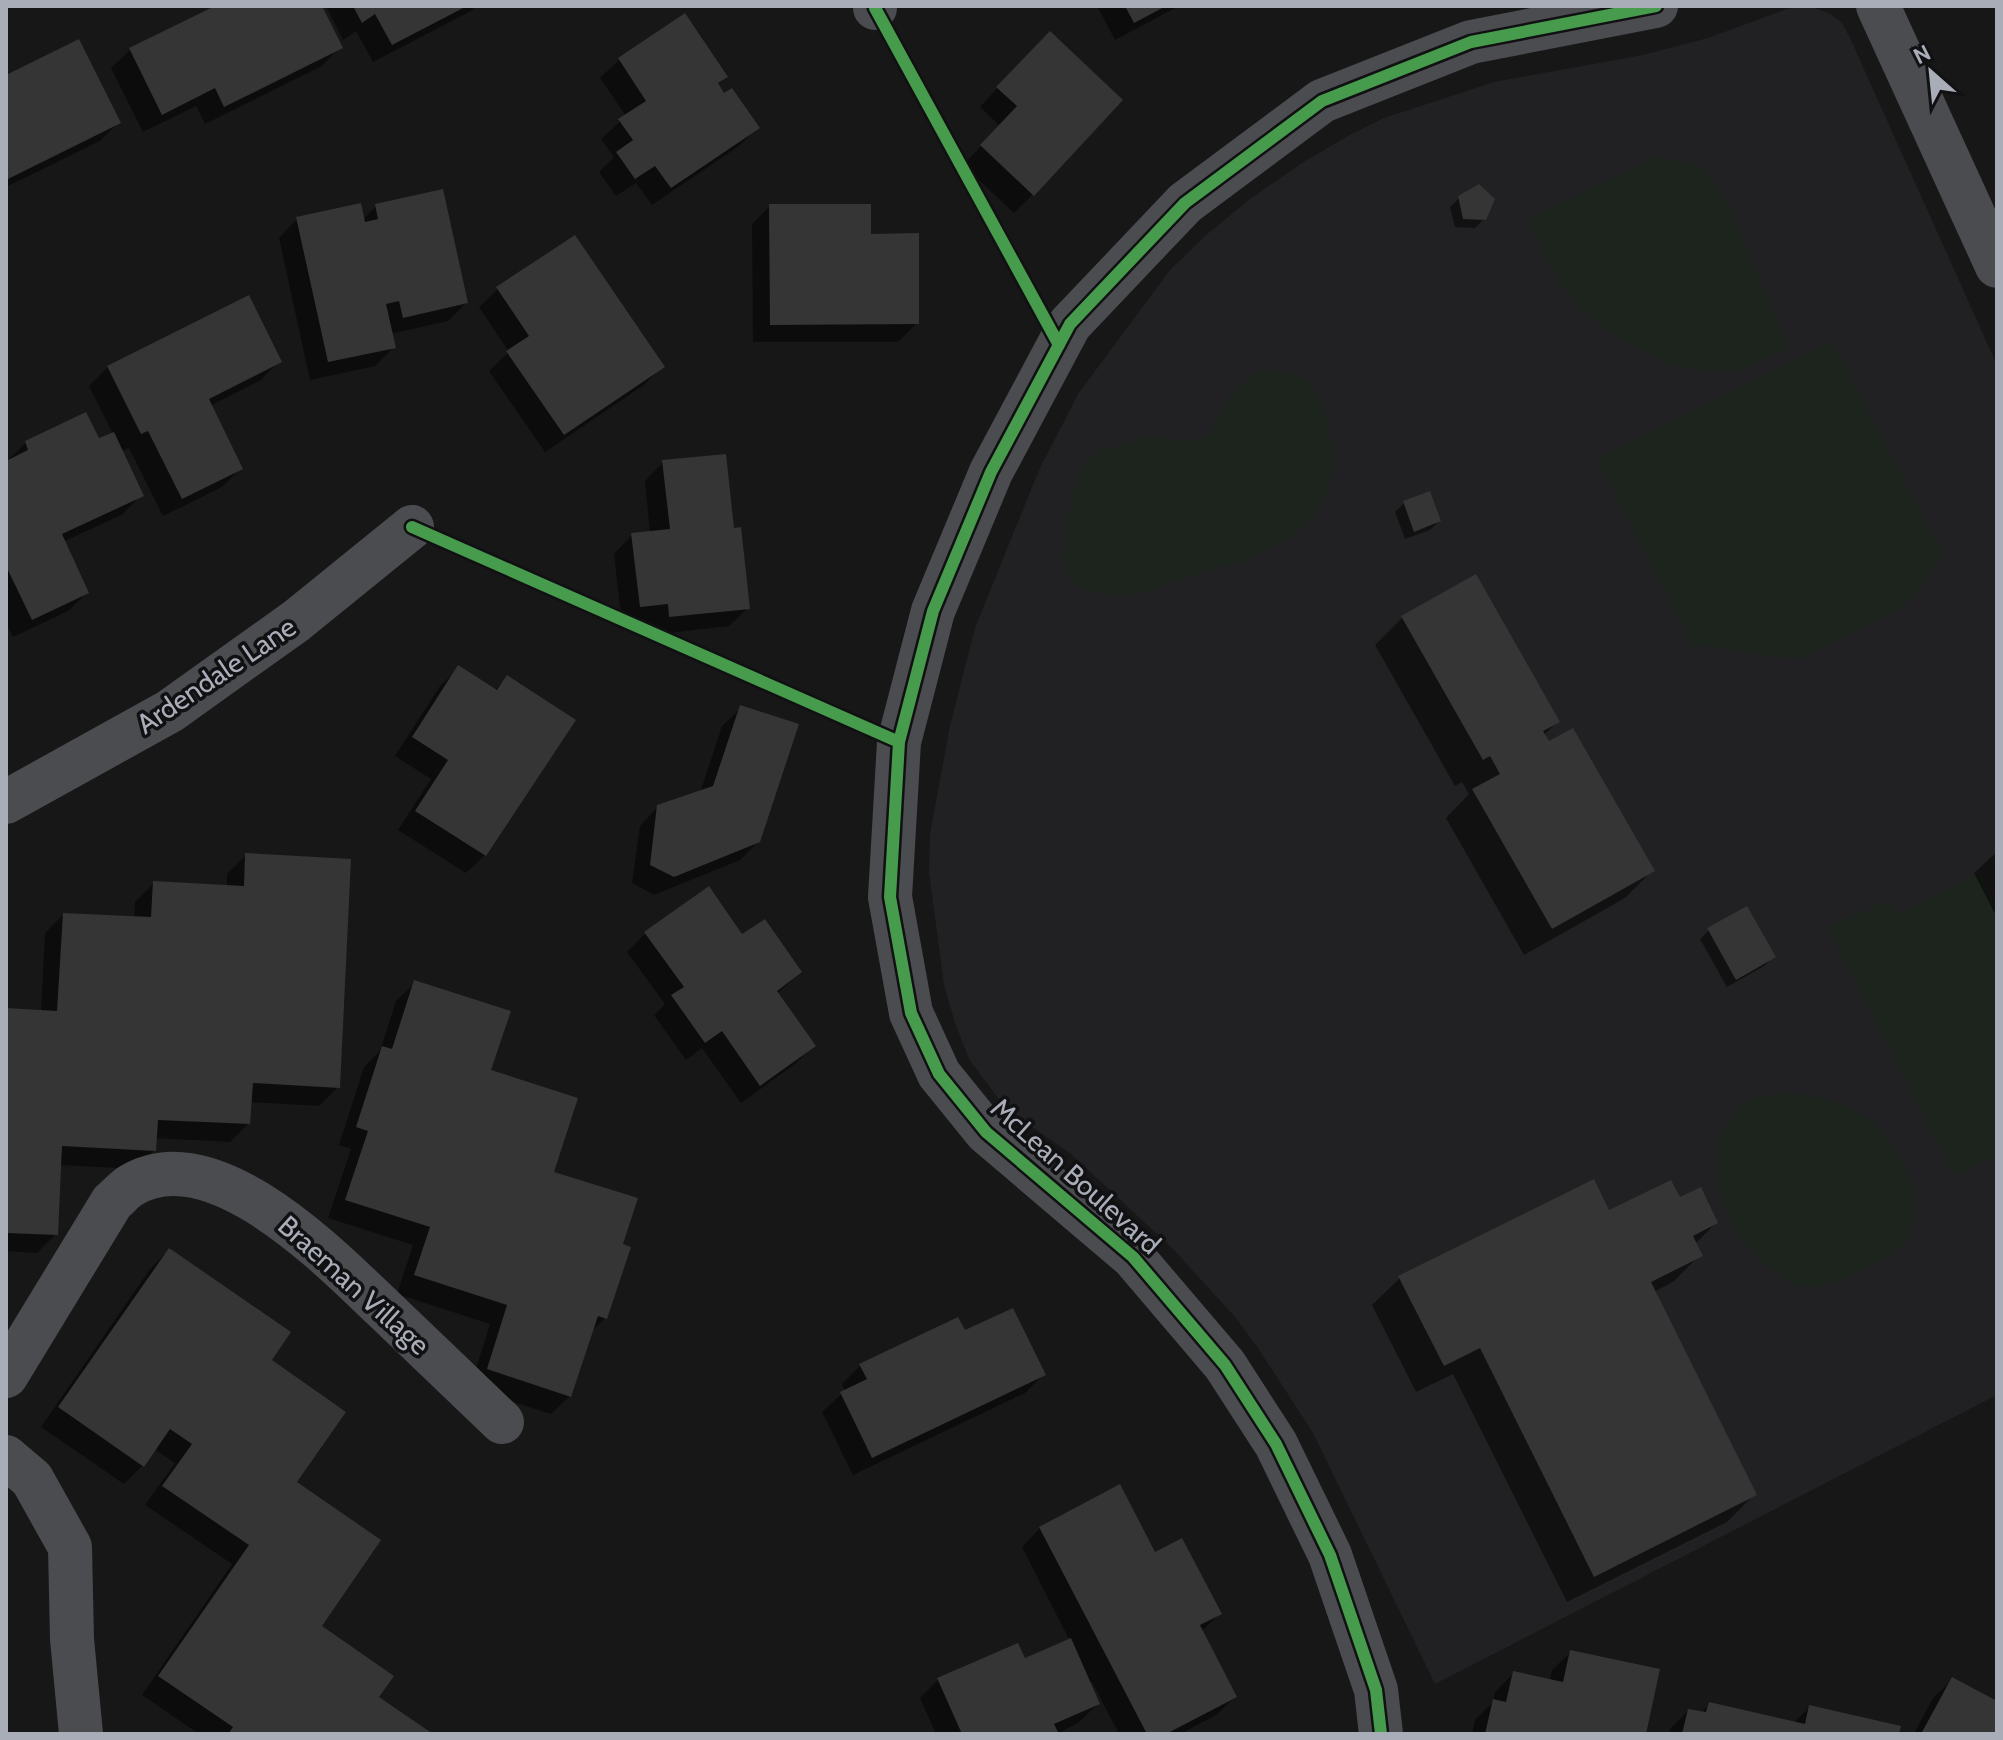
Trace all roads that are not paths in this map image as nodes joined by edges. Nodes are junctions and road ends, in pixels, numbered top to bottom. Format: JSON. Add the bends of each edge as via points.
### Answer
{"nodes":[{"id":1,"x":1656,"y":6,"type":"edge"},
{"id":2,"x":1878,"y":6,"type":"edge"},
{"id":3,"x":1997,"y":266,"type":"edge"},
{"id":4,"x":412,"y":527,"type":"dead end"},
{"id":5,"x":6,"y":802,"type":"edge"},
{"id":6,"x":6,"y":1376,"type":"edge"},
{"id":7,"x":502,"y":1422,"type":"dead end"},
{"id":8,"x":6,"y":1457,"type":"edge"},
{"id":9,"x":81,"y":1734,"type":"edge"},
{"id":10,"x":1381,"y":1734,"type":"edge"}],
"edges":[{"from":1,"to":10,"type":"street","name":"McLean Boulevard","via":[[1471,42],[1322,101],[1185,203],[1070,324],[1052,357],[991,472],[933,611],[899,742],[890,897],[911,1013],[939,1074],[986,1132],[1133,1257],[1225,1365],[1276,1444],[1330,1555],[1376,1690]]},
{"from":2,"to":3,"type":"street"},
{"from":4,"to":5,"type":"street","name":"Ardendale Lane","via":[[296,621],[170,711]]},
{"from":6,"to":7,"type":"street","name":"Braeman Village","via":[[112,1202],[132,1185],[160,1176],[189,1176],[223,1184],[309,1238]]},
{"from":8,"to":9,"type":"street","via":[[32,1479],[70,1547]]}]}
